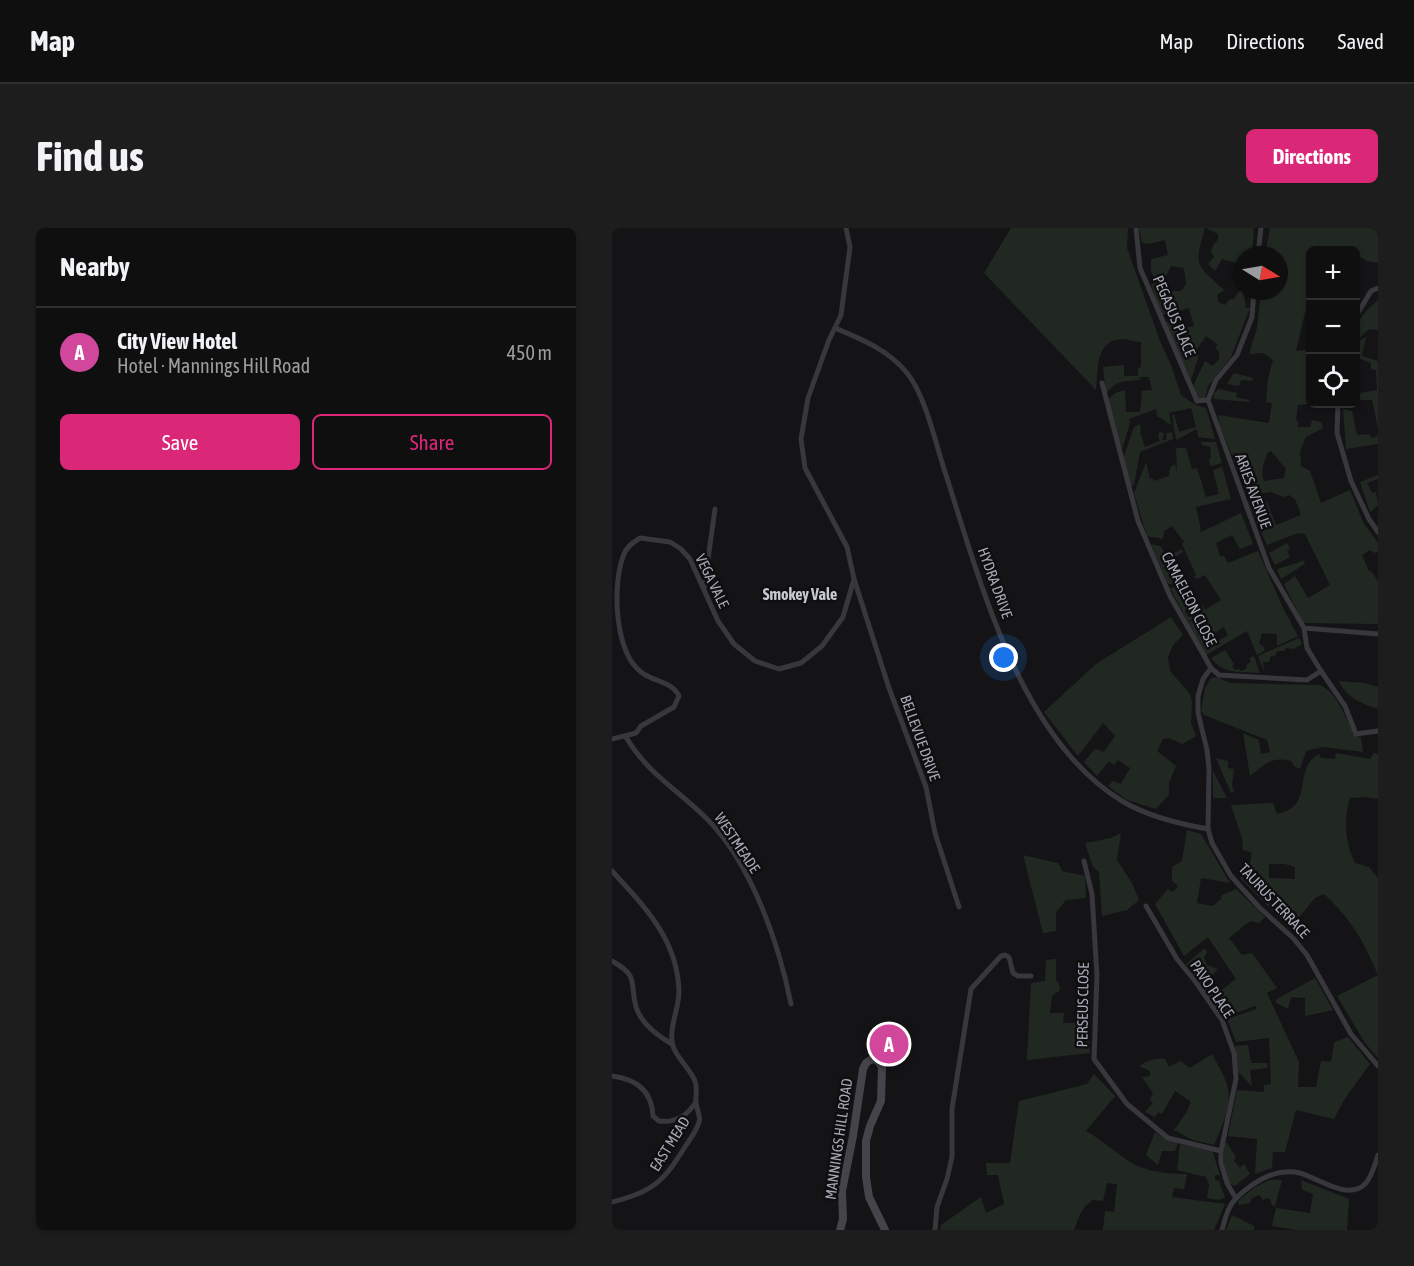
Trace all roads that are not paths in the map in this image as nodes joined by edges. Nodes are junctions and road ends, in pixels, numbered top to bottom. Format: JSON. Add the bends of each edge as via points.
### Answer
{"nodes":[{"id":1,"x":846,"y":228,"type":"edge"},
{"id":2,"x":1136,"y":228,"type":"edge"},
{"id":3,"x":1261,"y":228,"type":"edge"},
{"id":4,"x":1259,"y":246,"type":"edge"},
{"id":5,"x":1378,"y":288,"type":"edge"},
{"id":6,"x":1253,"y":300,"type":"edge"},
{"id":7,"x":1360,"y":309,"type":"edge"},
{"id":8,"x":835,"y":328,"type":"junction"},
{"id":9,"x":1102,"y":383,"type":"dead end"},
{"id":10,"x":1208,"y":400,"type":"junction"},
{"id":11,"x":1338,"y":408,"type":"edge"},
{"id":12,"x":715,"y":509,"type":"dead end"},
{"id":13,"x":1378,"y":532,"type":"edge"},
{"id":14,"x":854,"y":579,"type":"junction"},
{"id":15,"x":704,"y":589,"type":"junction"},
{"id":16,"x":1304,"y":628,"type":"junction"},
{"id":17,"x":1378,"y":634,"type":"edge"},
{"id":18,"x":1211,"y":668,"type":"junction"},
{"id":19,"x":1321,"y":671,"type":"junction"},
{"id":20,"x":1378,"y":731,"type":"edge"},
{"id":21,"x":626,"y":737,"type":"junction"},
{"id":22,"x":612,"y":740,"type":"edge"},
{"id":23,"x":1208,"y":829,"type":"junction"},
{"id":24,"x":1084,"y":861,"type":"dead end"},
{"id":25,"x":612,"y":871,"type":"edge"},
{"id":26,"x":1146,"y":906,"type":"dead end"},
{"id":27,"x":959,"y":907,"type":"dead end"},
{"id":28,"x":612,"y":961,"type":"edge"},
{"id":29,"x":1031,"y":976,"type":"dead end"},
{"id":30,"x":791,"y":1004,"type":"dead end"},
{"id":31,"x":672,"y":1044,"type":"junction"},
{"id":32,"x":1378,"y":1066,"type":"edge"},
{"id":33,"x":612,"y":1076,"type":"edge"},
{"id":34,"x":696,"y":1102,"type":"junction"},
{"id":35,"x":1221,"y":1150,"type":"junction"},
{"id":36,"x":1378,"y":1155,"type":"edge"},
{"id":37,"x":1235,"y":1197,"type":"junction"},
{"id":38,"x":612,"y":1202,"type":"edge"},
{"id":39,"x":840,"y":1230,"type":"edge"},
{"id":40,"x":885,"y":1230,"type":"edge"},
{"id":41,"x":935,"y":1230,"type":"edge"},
{"id":42,"x":1222,"y":1230,"type":"edge"}],
"edges":[{"from":1,"to":8,"type":"street","name":"BELLEVUE DRIVE","via":[[850,247],[841,315]]},
{"from":2,"to":10,"type":"street","name":"PEGASUS PLACE","via":[[1140,268],[1162,321],[1197,401]]},
{"from":3,"to":4,"type":"street"},
{"from":5,"to":7,"type":"street","via":[[1371,291]]},
{"from":6,"to":10,"type":"street","via":[[1252,317],[1237,355],[1216,380]]},
{"from":8,"to":14,"type":"street","name":"BELLEVUE DRIVE","via":[[808,399],[801,439],[805,468],[847,547]]},
{"from":8,"to":23,"type":"street","name":"HYDRA DRIVE","via":[[894,358],[909,375],[923,402],[976,570],[1010,657],[1055,737],[1099,784],[1122,801],[1146,813]]},
{"from":9,"to":18,"type":"street","name":"CAMAELEON CLOSE","via":[[1138,521],[1170,596]]},
{"from":10,"to":16,"type":"street","name":"ARIES AVENUE","via":[[1269,568]]},
{"from":11,"to":13,"type":"street","via":[[1336,432],[1350,481]]},
{"from":12,"to":15,"type":"street"},
{"from":14,"to":15,"type":"street","name":"VEGA VALE","via":[[843,617],[822,646],[801,663],[779,669],[755,661],[734,644],[718,621]]},
{"from":14,"to":27,"type":"street","name":"BELLEVUE DRIVE","via":[[926,787],[935,833]]},
{"from":15,"to":21,"type":"street","name":"VEGA VALE","via":[[690,559],[670,542],[640,538],[624,554],[618,570],[617,618],[627,657],[641,673],[676,689],[679,696],[674,707]]},
{"from":16,"to":17,"type":"street"},
{"from":16,"to":19,"type":"street","via":[[1307,648]]},
{"from":18,"to":19,"type":"street","name":"CAMAELEON CLOSE","via":[[1219,675],[1307,680]]},
{"from":18,"to":23,"type":"street","name":"TAURUS TERRACE","via":[[1198,696],[1209,768]]},
{"from":19,"to":20,"type":"street","via":[[1345,706],[1356,734]]},
{"from":21,"to":22,"type":"street"},
{"from":21,"to":30,"type":"street","name":"WESTMEADE","via":[[646,766],[718,830],[737,860],[772,933]]},
{"from":23,"to":32,"type":"street","name":"TAURUS TERRACE","via":[[1231,876],[1307,955],[1351,1034]]},
{"from":24,"to":35,"type":"street","name":"PERSEUS CLOSE","via":[[1092,894],[1097,976],[1094,1059],[1127,1104],[1168,1138]]},
{"from":25,"to":31,"type":"street","via":[[662,931],[672,954],[679,995]]},
{"from":26,"to":35,"type":"street","name":"PAVO PLACE","via":[[1177,959],[1222,1020],[1234,1053],[1236,1079]]},
{"from":28,"to":31,"type":"street","via":[[630,974],[642,1018],[658,1036]]},
{"from":29,"to":41,"type":"street","via":[[1013,973],[1005,955],[971,989],[952,1108],[952,1157],[937,1207]]},
{"from":31,"to":34,"type":"street","via":[[695,1082]]},
{"from":33,"to":34,"type":"street","via":[[649,1094],[653,1116],[659,1121],[686,1115]]},
{"from":34,"to":38,"type":"street","name":"EAST MEAD","via":[[699,1125],[661,1181],[637,1195]]},
{"from":35,"to":37,"type":"street","name":"PAVO PLACE","via":[[1221,1163]]},
{"from":36,"to":37,"type":"street","via":[[1370,1177],[1354,1190],[1343,1190],[1298,1172],[1284,1172],[1264,1177]]},
{"from":37,"to":42,"type":"street"},
{"from":39,"to":40,"type":"main road","name":"MANNINGS HILL ROAD","via":[[842,1191],[863,1069],[872,1059],[882,1067],[881,1101],[866,1142],[866,1177],[869,1197]]}]}
